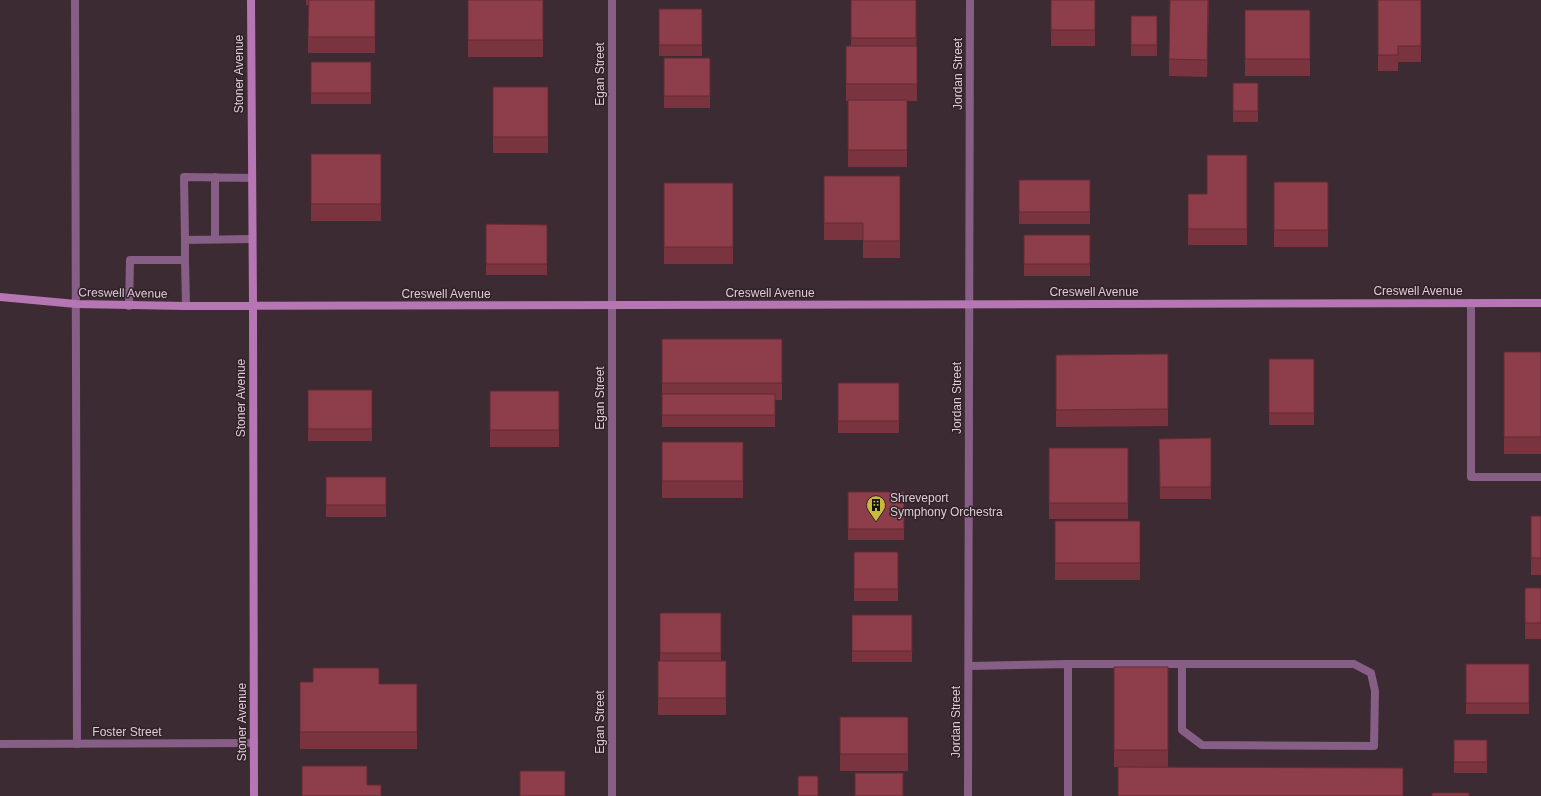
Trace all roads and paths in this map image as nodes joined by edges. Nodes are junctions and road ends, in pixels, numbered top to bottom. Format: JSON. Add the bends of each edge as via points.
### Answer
{"nodes":[{"id":1,"x":75,"y":0,"type":"edge"},
{"id":2,"x":251,"y":0,"type":"edge"},
{"id":3,"x":612,"y":0,"type":"edge"},
{"id":4,"x":970,"y":0,"type":"edge"},
{"id":5,"x":215,"y":177,"type":"junction"},
{"id":6,"x":252,"y":178,"type":"junction"},
{"id":7,"x":252,"y":238,"type":"junction"},
{"id":8,"x":215,"y":239,"type":"junction"},
{"id":9,"x":185,"y":240,"type":"junction"},
{"id":10,"x":185,"y":260,"type":"junction"},
{"id":11,"x":0,"y":297,"type":"edge"},
{"id":12,"x":1471,"y":303,"type":"junction"},
{"id":13,"x":1541,"y":303,"type":"edge"},
{"id":14,"x":76,"y":304,"type":"junction"},
{"id":15,"x":968,"y":304,"type":"junction"},
{"id":16,"x":612,"y":305,"type":"junction"},
{"id":17,"x":129,"y":306,"type":"junction"},
{"id":18,"x":186,"y":306,"type":"junction"},
{"id":19,"x":253,"y":306,"type":"junction"},
{"id":20,"x":1541,"y":476,"type":"edge"},
{"id":21,"x":1068,"y":664,"type":"junction"},
{"id":22,"x":1182,"y":664,"type":"junction"},
{"id":23,"x":968,"y":666,"type":"junction"},
{"id":24,"x":254,"y":743,"type":"junction"},
{"id":25,"x":0,"y":744,"type":"edge"},
{"id":26,"x":77,"y":744,"type":"junction"},
{"id":27,"x":254,"y":796,"type":"edge"},
{"id":28,"x":612,"y":796,"type":"edge"},
{"id":29,"x":968,"y":796,"type":"edge"},
{"id":30,"x":1068,"y":796,"type":"edge"}],
"edges":[{"from":1,"to":14,"type":"street"},
{"from":2,"to":6,"type":"street","name":"Stoner Avenue"},
{"from":3,"to":16,"type":"street","name":"Egan Street"},
{"from":4,"to":15,"type":"street","name":"Jordan Street"},
{"from":5,"to":6,"type":"street"},
{"from":5,"to":8,"type":"street"},
{"from":5,"to":9,"type":"street","via":[[184,177]]},
{"from":6,"to":7,"type":"street","name":"Stoner Avenue"},
{"from":7,"to":8,"type":"street"},
{"from":7,"to":19,"type":"street","name":"Stoner Avenue"},
{"from":8,"to":9,"type":"street"},
{"from":9,"to":10,"type":"street"},
{"from":10,"to":17,"type":"street","via":[[130,260]]},
{"from":10,"to":18,"type":"street"},
{"from":11,"to":14,"type":"street","name":"Creswell Avenue"},
{"from":12,"to":13,"type":"street","name":"Creswell Avenue"},
{"from":12,"to":15,"type":"street","name":"Creswell Avenue"},
{"from":12,"to":20,"type":"street","via":[[1471,476]]},
{"from":14,"to":17,"type":"street","name":"Creswell Avenue"},
{"from":14,"to":26,"type":"street"},
{"from":15,"to":16,"type":"street","name":"Creswell Avenue"},
{"from":15,"to":23,"type":"street","name":"Jordan Street"},
{"from":16,"to":19,"type":"street","name":"Creswell Avenue"},
{"from":16,"to":28,"type":"street","name":"Egan Street"},
{"from":17,"to":18,"type":"street","name":"Creswell Avenue"},
{"from":18,"to":19,"type":"street","name":"Creswell Avenue"},
{"from":19,"to":24,"type":"street","name":"Stoner Avenue"},
{"from":21,"to":22,"type":"street"},
{"from":21,"to":23,"type":"street"},
{"from":21,"to":30,"type":"street"},
{"from":22,"to":22,"type":"street","via":[[1354,664],[1371,673],[1375,691],[1374,746],[1202,745],[1182,730]]},
{"from":23,"to":29,"type":"street","name":"Jordan Street"},
{"from":24,"to":26,"type":"street","name":"Foster Street"},
{"from":24,"to":27,"type":"street","name":"Stoner Avenue"},
{"from":25,"to":26,"type":"street","name":"Foster Street"}]}
